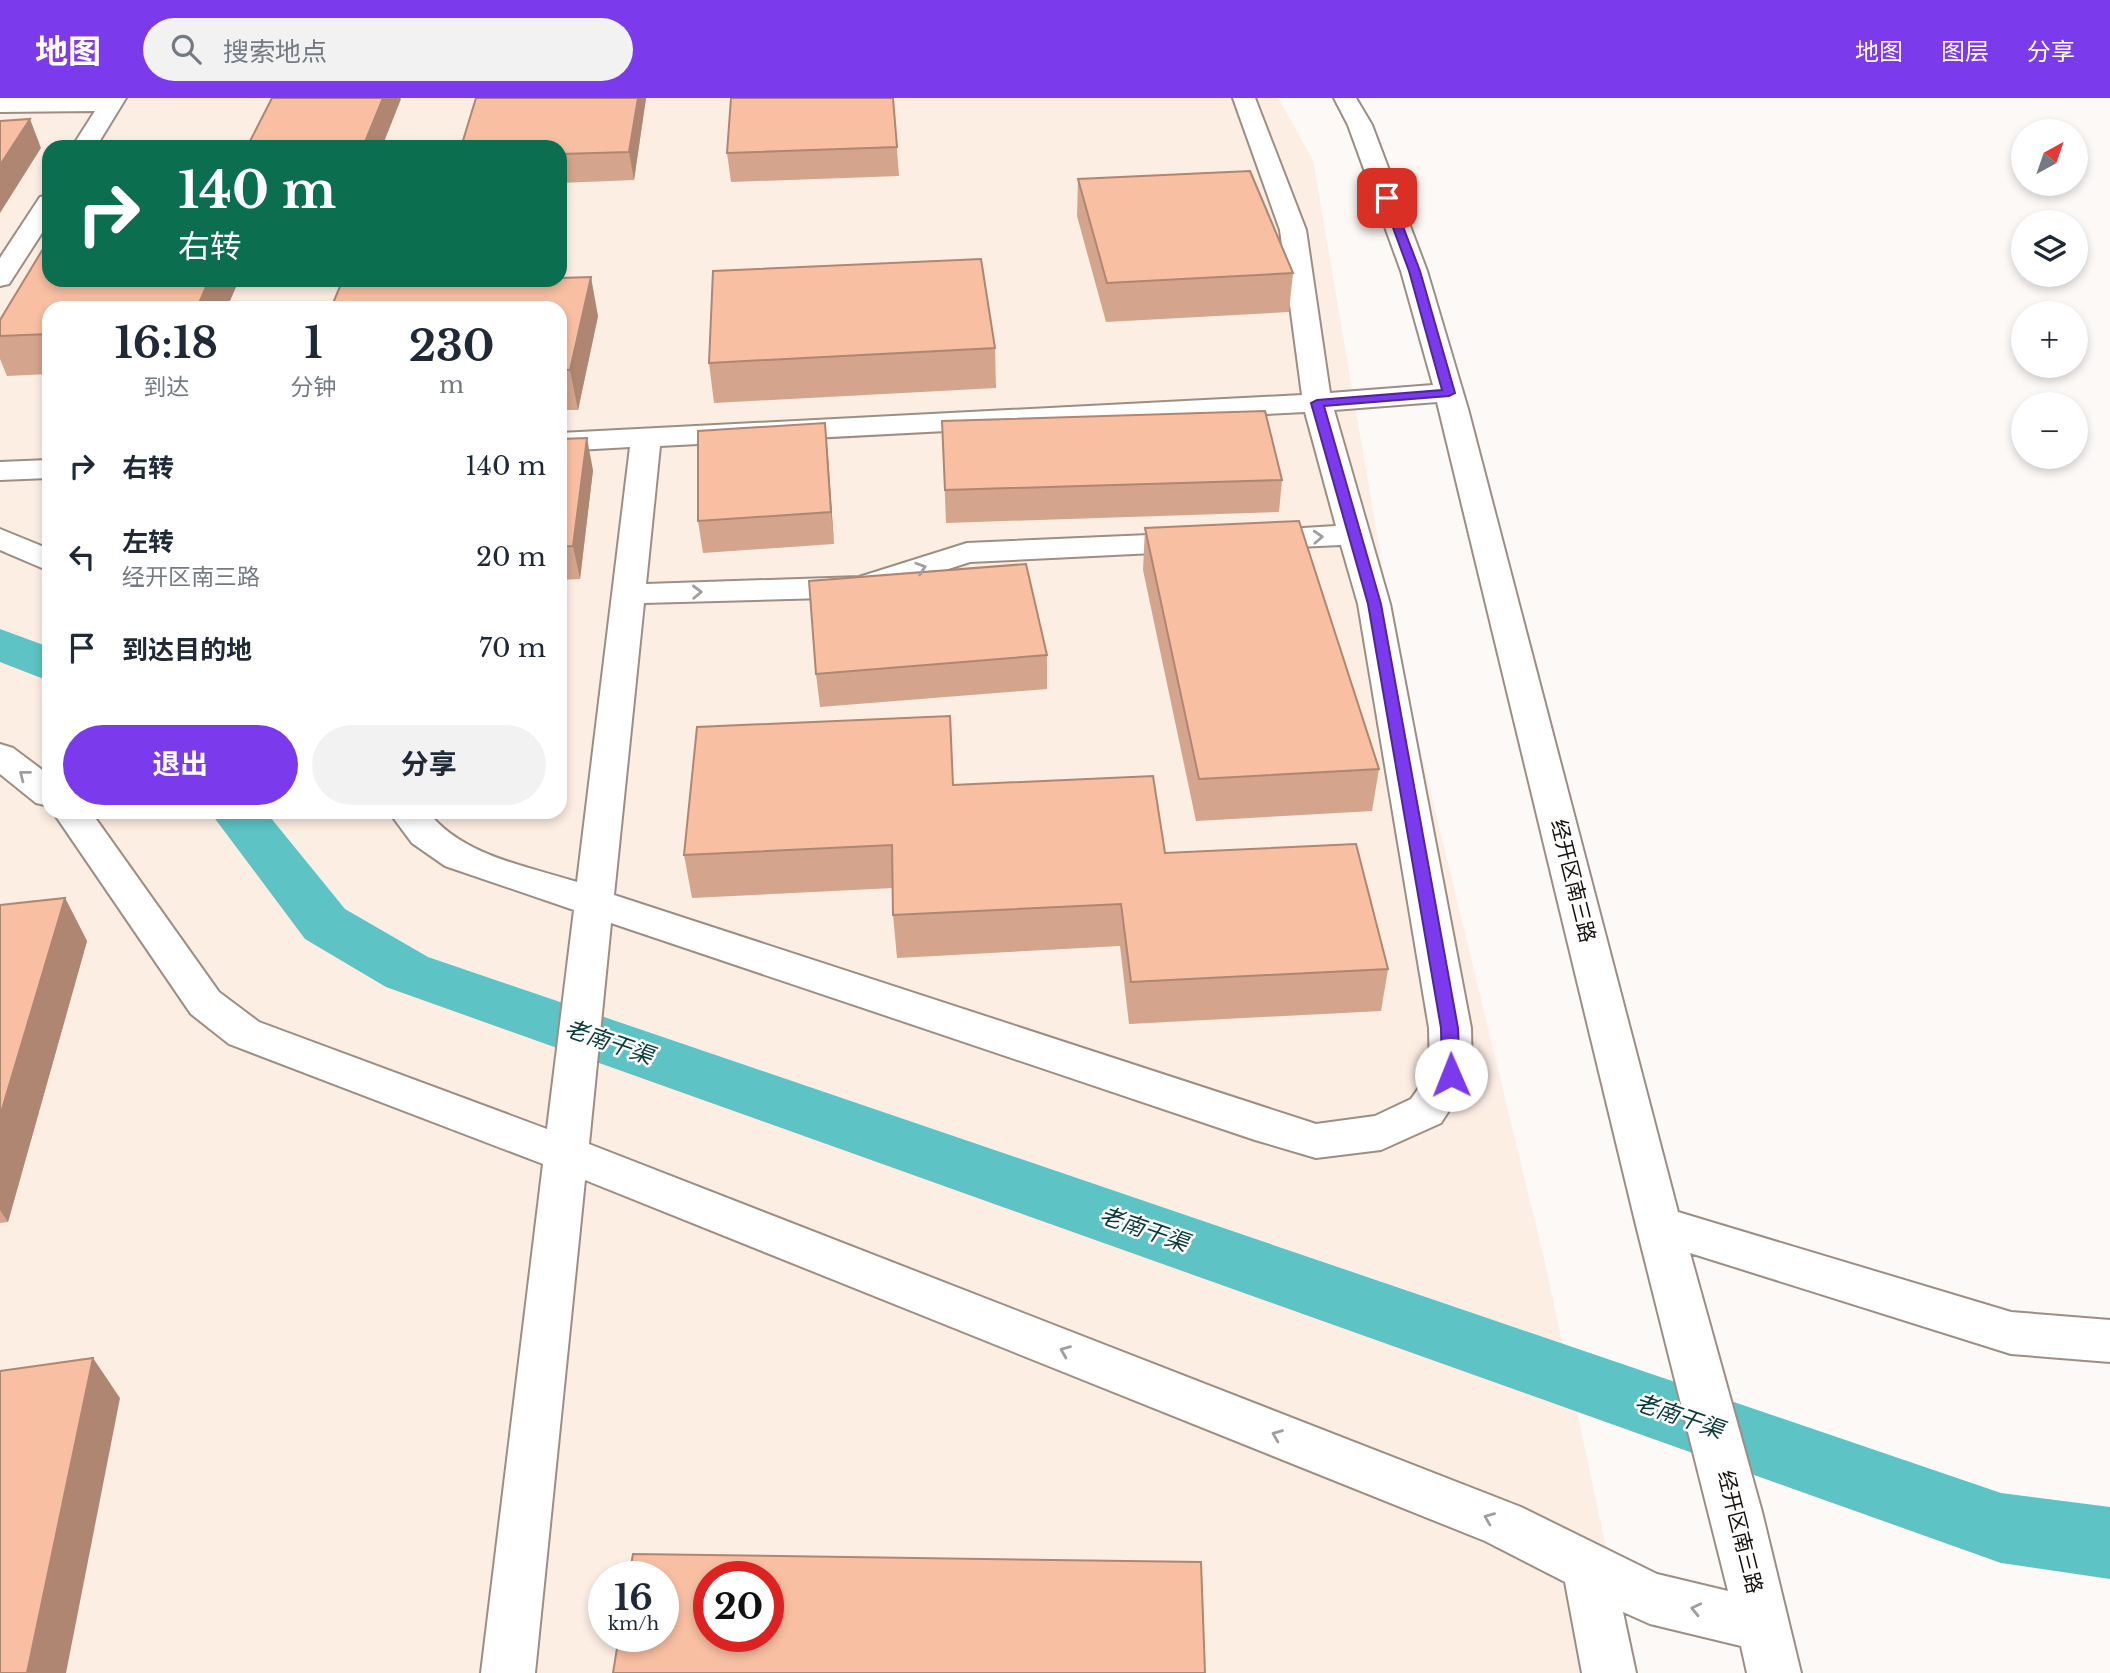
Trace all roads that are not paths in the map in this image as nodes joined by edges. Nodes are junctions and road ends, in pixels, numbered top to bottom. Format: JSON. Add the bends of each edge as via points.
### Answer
{"nodes":[{"id":1,"x":1244,"y":98,"type":"edge"},
{"id":2,"x":1345,"y":98,"type":"edge"},
{"id":3,"x":113,"y":101,"type":"edge"},
{"id":4,"x":0,"y":106,"type":"edge"},
{"id":5,"x":88,"y":140,"type":"edge"},
{"id":6,"x":42,"y":213,"type":"edge"},
{"id":7,"x":0,"y":278,"type":"edge"},
{"id":8,"x":1449,"y":393,"type":"junction"},
{"id":9,"x":1317,"y":403,"type":"junction"},
{"id":10,"x":646,"y":438,"type":"junction"},
{"id":11,"x":567,"y":442,"type":"edge"},
{"id":12,"x":42,"y":469,"type":"edge"},
{"id":13,"x":0,"y":471,"type":"edge"},
{"id":14,"x":1355,"y":535,"type":"junction"},
{"id":15,"x":0,"y":538,"type":"edge"},
{"id":16,"x":42,"y":558,"type":"edge"},
{"id":17,"x":629,"y":594,"type":"junction"},
{"id":18,"x":0,"y":755,"type":"edge"},
{"id":19,"x":42,"y":788,"type":"edge"},
{"id":20,"x":77,"y":819,"type":"edge"},
{"id":21,"x":413,"y":819,"type":"edge"},
{"id":22,"x":593,"y":921,"type":"junction"},
{"id":23,"x":566,"y":1154,"type":"junction"},
{"id":24,"x":1659,"y":1225,"type":"junction"},
{"id":25,"x":2110,"y":1341,"type":"edge"},
{"id":26,"x":1588,"y":1567,"type":"junction"},
{"id":27,"x":1768,"y":1649,"type":"edge"},
{"id":28,"x":508,"y":1673,"type":"edge"},
{"id":29,"x":1609,"y":1673,"type":"edge"}],
"edges":[{"from":1,"to":9,"type":"street","via":[[1293,230]]},
{"from":2,"to":8,"type":"street","name":"经开区南三路","via":[[1360,125],[1414,271]]},
{"from":3,"to":4,"type":"street"},
{"from":3,"to":5,"type":"street"},
{"from":6,"to":7,"type":"street"},
{"from":8,"to":9,"type":"street"},
{"from":8,"to":24,"type":"street","name":"经开区南三路"},
{"from":9,"to":10,"type":"street"},
{"from":9,"to":14,"type":"street"},
{"from":10,"to":11,"type":"street"},
{"from":10,"to":17,"type":"street"},
{"from":12,"to":13,"type":"street"},
{"from":17,"to":14,"type":"street","one_way":true,"via":[[862,587],[967,553]]},
{"from":14,"to":22,"type":"street","via":[[1374,604],[1450,1028],[1451,1075],[1426,1111],[1381,1133],[1316,1141]]},
{"from":15,"to":16,"type":"street"},
{"from":17,"to":22,"type":"street"},
{"from":19,"to":18,"type":"street","one_way":true},
{"from":20,"to":23,"type":"street","via":[[205,1003],[244,1033]]},
{"from":21,"to":22,"type":"street","via":[[425,834],[458,857]]},
{"from":22,"to":23,"type":"street"},
{"from":26,"to":23,"type":"street","one_way":true,"via":[[1503,1524]]},
{"from":23,"to":28,"type":"street"},
{"from":24,"to":25,"type":"street","via":[[2011,1333]]},
{"from":24,"to":27,"type":"street","name":"经开区南三路"},
{"from":27,"to":26,"type":"street","one_way":true},
{"from":26,"to":29,"type":"street"}]}
